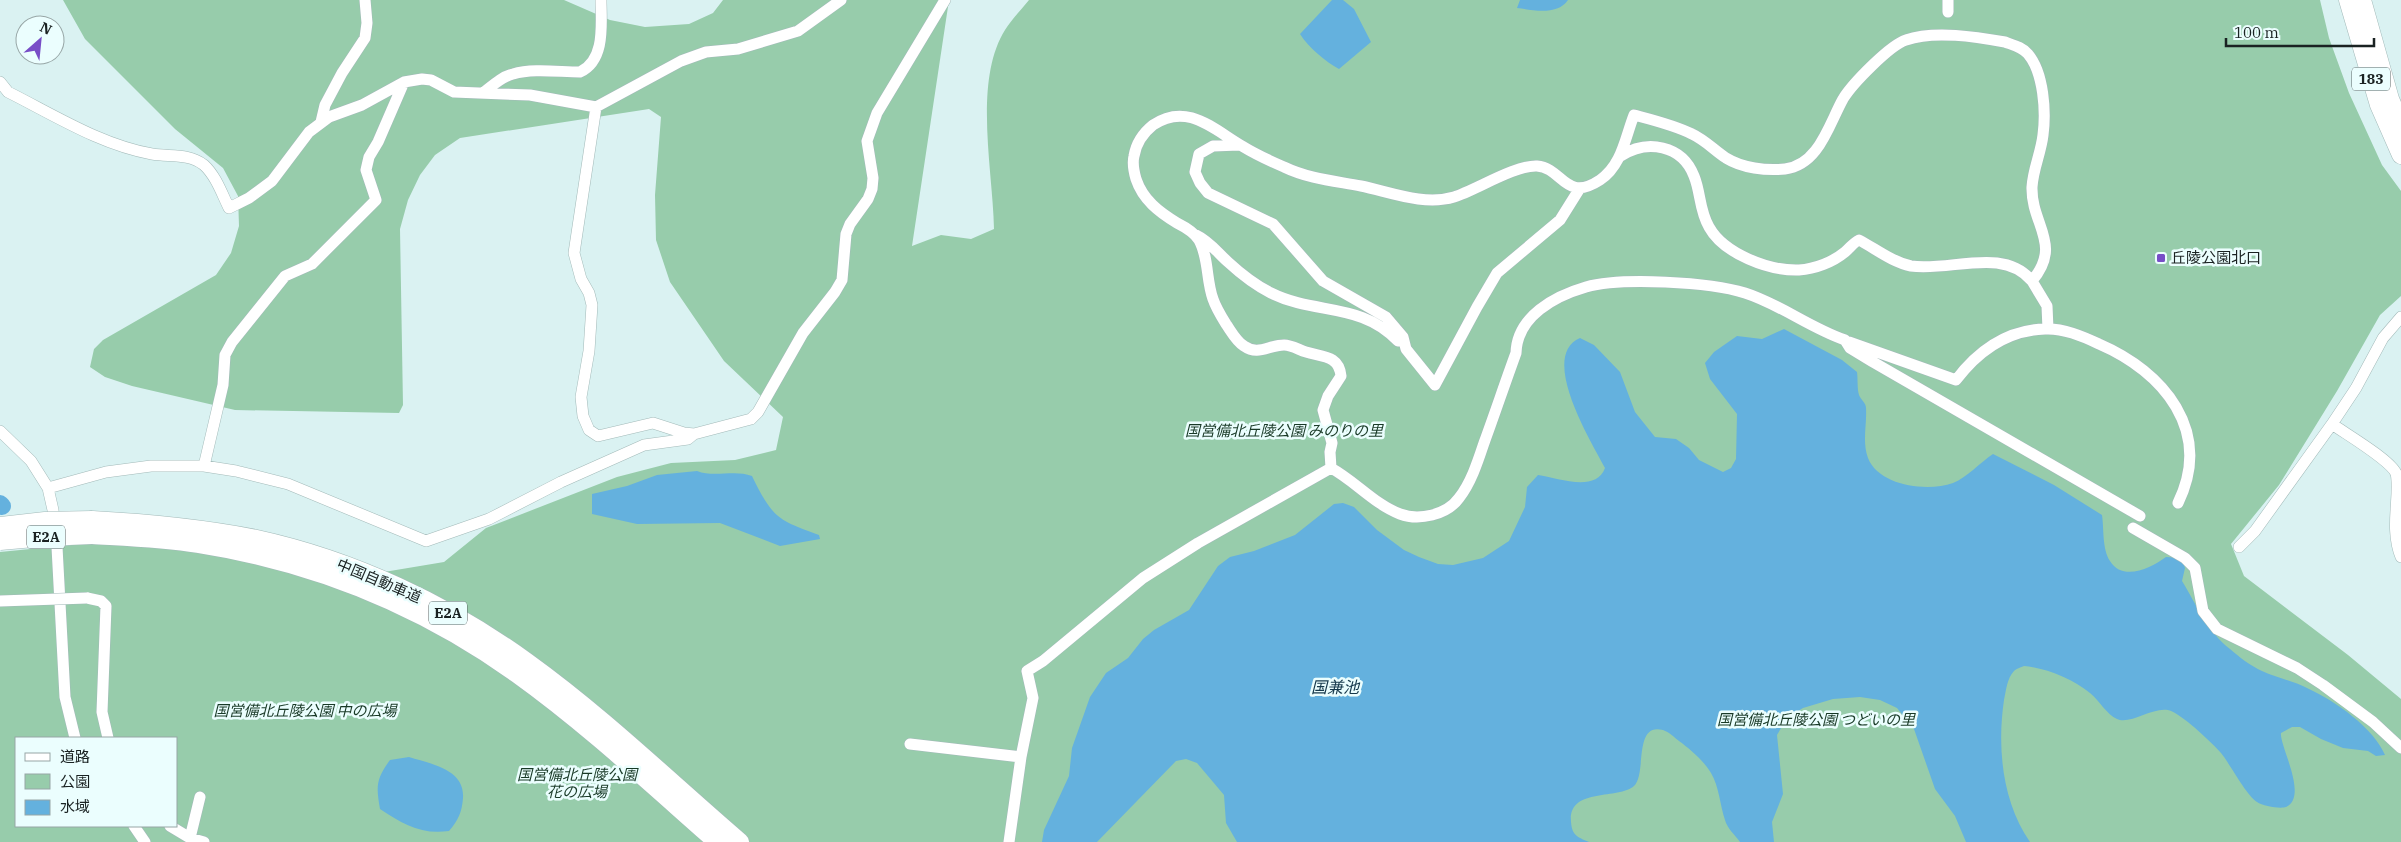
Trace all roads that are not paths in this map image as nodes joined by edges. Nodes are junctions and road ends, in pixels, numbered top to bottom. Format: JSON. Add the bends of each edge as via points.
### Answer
{"nodes":[{"id":1,"x":364,"y":0,"type":"edge"},
{"id":2,"x":601,"y":0,"type":"edge"},
{"id":3,"x":841,"y":0,"type":"edge"},
{"id":4,"x":945,"y":0,"type":"edge"},
{"id":5,"x":2348,"y":0,"type":"edge"},
{"id":6,"x":2362,"y":0,"type":"edge"},
{"id":7,"x":0,"y":82,"type":"edge"},
{"id":8,"x":404,"y":82,"type":"junction"},
{"id":9,"x":483,"y":94,"type":"junction"},
{"id":10,"x":596,"y":107,"type":"junction"},
{"id":11,"x":322,"y":122,"type":"junction"},
{"id":12,"x":2401,"y":125,"type":"edge"},
{"id":13,"x":1241,"y":146,"type":"junction"},
{"id":14,"x":2401,"y":155,"type":"edge"},
{"id":15,"x":1621,"y":156,"type":"junction"},
{"id":16,"x":1580,"y":188,"type":"junction"},
{"id":17,"x":1194,"y":234,"type":"junction"},
{"id":18,"x":2032,"y":280,"type":"junction"},
{"id":19,"x":2401,"y":317,"type":"edge"},
{"id":20,"x":2048,"y":329,"type":"junction"},
{"id":21,"x":1845,"y":340,"type":"junction"},
{"id":22,"x":1406,"y":349,"type":"junction"},
{"id":23,"x":2332,"y":424,"type":"junction"},
{"id":24,"x":0,"y":431,"type":"edge"},
{"id":25,"x":694,"y":434,"type":"junction"},
{"id":26,"x":204,"y":466,"type":"junction"},
{"id":27,"x":1331,"y":468,"type":"junction"},
{"id":28,"x":48,"y":488,"type":"junction"},
{"id":29,"x":2178,"y":503,"type":"dead end"},
{"id":30,"x":2140,"y":516,"type":"dead end"},
{"id":31,"x":0,"y":526,"type":"edge"},
{"id":32,"x":92,"y":528,"type":"junction"},
{"id":33,"x":2133,"y":528,"type":"dead end"},
{"id":34,"x":0,"y":541,"type":"edge"},
{"id":35,"x":2239,"y":547,"type":"dead end"},
{"id":36,"x":2401,"y":557,"type":"edge"},
{"id":37,"x":0,"y":601,"type":"edge"},
{"id":38,"x":74,"y":737,"type":"edge"},
{"id":39,"x":108,"y":737,"type":"edge"},
{"id":40,"x":910,"y":744,"type":"dead end"},
{"id":41,"x":2401,"y":748,"type":"edge"},
{"id":42,"x":1021,"y":757,"type":"junction"},
{"id":43,"x":200,"y":797,"type":"dead end"},
{"id":44,"x":135,"y":827,"type":"edge"},
{"id":45,"x":172,"y":827,"type":"edge"},
{"id":46,"x":190,"y":838,"type":"junction"},
{"id":47,"x":145,"y":842,"type":"edge"},
{"id":48,"x":204,"y":842,"type":"edge"},
{"id":49,"x":718,"y":842,"type":"edge"},
{"id":50,"x":740,"y":842,"type":"edge"},
{"id":51,"x":1009,"y":842,"type":"edge"}],
"edges":[{"from":1,"to":11,"type":"street","via":[[365,38],[325,105]]},
{"from":2,"to":9,"type":"street","via":[[601,39],[598,52],[585,70],[512,74]]},
{"from":3,"to":10,"type":"street","via":[[798,31],[738,49],[706,52],[682,61]]},
{"from":4,"to":25,"type":"street","via":[[870,130],[867,141],[872,189],[846,234],[844,269],[835,292],[803,333],[758,412],[751,419]]},
{"from":5,"to":14,"type":"highway","number":"183","via":[[2379,105]]},
{"from":6,"to":12,"type":"highway","number":"183","via":[[2390,99]]},
{"from":7,"to":11,"type":"street","via":[[8,92],[102,140],[153,154],[186,156],[204,165],[229,208],[249,198],[272,180],[309,132]]},
{"from":8,"to":9,"type":"street","via":[[431,80],[454,92]]},
{"from":8,"to":11,"type":"street"},
{"from":8,"to":26,"type":"street","via":[[369,157],[366,170],[376,200],[312,264],[285,276],[274,287],[225,355],[223,384]]},
{"from":9,"to":10,"type":"street","via":[[530,95]]},
{"from":10,"to":25,"type":"street","via":[[574,253],[592,306],[582,397],[583,416],[589,430],[598,436],[652,423]]},
{"from":13,"to":16,"type":"street","via":[[1286,169],[1323,181],[1420,199],[1439,200],[1455,196],[1528,166],[1543,167],[1564,182]]},
{"from":13,"to":17,"type":"street","via":[[1210,125],[1185,115],[1158,122],[1138,142],[1133,168],[1144,196],[1163,214]]},
{"from":13,"to":22,"type":"street","via":[[1220,144],[1199,154],[1196,172],[1204,189],[1225,203],[1273,224],[1323,281],[1386,317],[1403,337]]},
{"from":15,"to":16,"type":"street","via":[[1600,180]]},
{"from":15,"to":18,"type":"street","via":[[1636,147],[1653,146],[1680,156],[1696,178],[1701,210],[1715,236],[1734,250],[1777,268],[1798,270],[1825,263],[1859,240],[1902,264],[2002,263],[2019,268]]},
{"from":15,"to":18,"type":"street","via":[[1634,115],[1691,133],[1735,163],[1755,168],[1786,169],[1801,164],[1810,156],[1823,140],[1852,85],[1900,42],[1936,36],[1981,38],[2014,45],[2029,55],[2034,65],[2041,88],[2044,122],[2032,190],[2047,251]]},
{"from":16,"to":22,"type":"street","via":[[1567,213],[1498,273],[1435,385]]},
{"from":17,"to":22,"type":"street","via":[[1211,244],[1250,280],[1272,293],[1369,319],[1381,325]]},
{"from":17,"to":27,"type":"street","via":[[1200,241],[1207,265],[1213,300],[1241,344],[1258,351],[1288,345],[1323,354],[1338,365],[1341,376],[1323,410],[1332,443]]},
{"from":18,"to":20,"type":"street","via":[[2047,306]]},
{"from":19,"to":23,"type":"street","via":[[2383,338]]},
{"from":20,"to":21,"type":"street","via":[[2023,332],[1998,341],[1975,357],[1956,380]]},
{"from":20,"to":29,"type":"street","via":[[2070,332],[2111,349],[2134,362],[2171,396],[2181,414],[2189,451],[2186,481]]},
{"from":21,"to":27,"type":"street","via":[[1776,306],[1727,288],[1669,283],[1587,286],[1544,304],[1525,327],[1477,464],[1459,500],[1448,508],[1429,516],[1400,514]]},
{"from":21,"to":30,"type":"street","via":[[1850,348],[1872,362]]},
{"from":23,"to":35,"type":"street"},
{"from":23,"to":36,"type":"street","via":[[2396,473],[2400,486],[2395,532]]},
{"from":24,"to":28,"type":"street","via":[[31,461]]},
{"from":25,"to":26,"type":"street","via":[[688,439],[644,445],[489,519],[426,541],[288,484]]},
{"from":26,"to":28,"type":"street","via":[[151,466],[106,472]]},
{"from":27,"to":42,"type":"street","via":[[1143,578],[1027,672],[1033,698]]},
{"from":28,"to":38,"type":"street","via":[[57,547],[65,697]]},
{"from":31,"to":32,"type":"highway","name":"中国自動車道","number":"E2A","bridge":true,"via":[[45,521]]},
{"from":32,"to":34,"type":"highway","name":"中国自動車道","number":"E2A","bridge":true},
{"from":32,"to":49,"type":"highway","name":"中国自動車道","number":"E2A","via":[[254,555],[318,572],[421,615],[492,657],[556,703]]},
{"from":32,"to":50,"type":"highway","name":"中国自動車道","number":"E2A","via":[[202,529],[258,540],[316,555],[429,602],[483,633],[567,692]]},
{"from":33,"to":41,"type":"street","via":[[2185,558],[2195,568],[2204,612],[2217,629],[2297,668],[2373,722]]},
{"from":37,"to":39,"type":"street","bridge":true,"via":[[87,598],[101,601],[106,606],[102,712]]},
{"from":40,"to":42,"type":"street"},
{"from":42,"to":51,"type":"street"},
{"from":43,"to":46,"type":"street"},
{"from":44,"to":47,"type":"street"},
{"from":45,"to":46,"type":"street"},
{"from":46,"to":48,"type":"street"}]}
